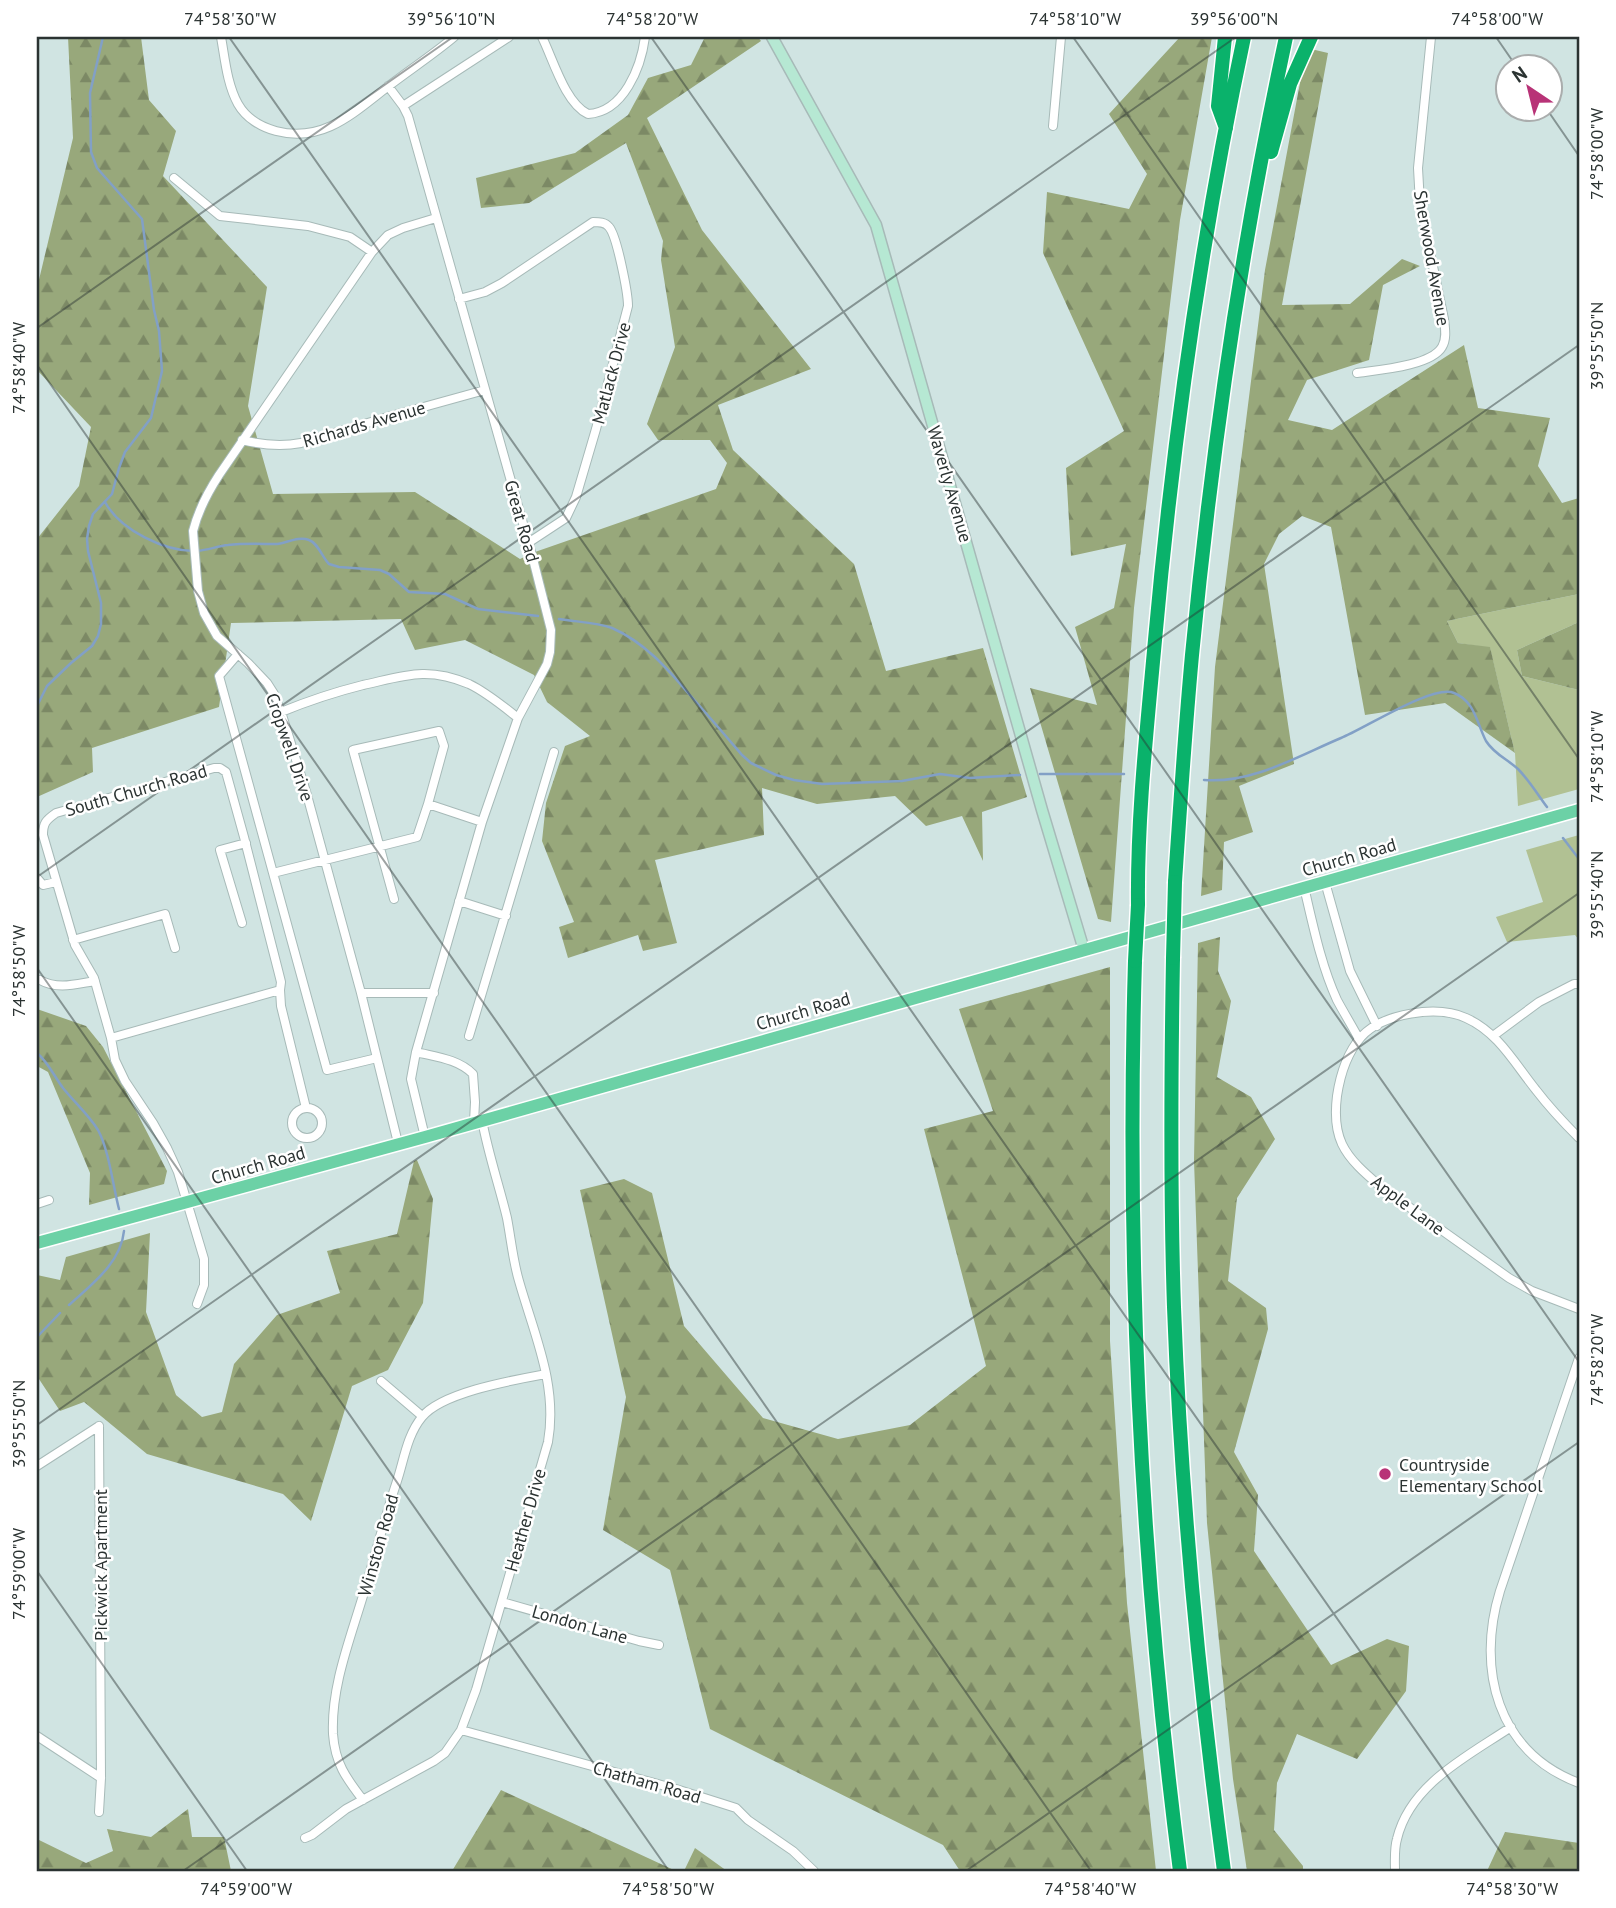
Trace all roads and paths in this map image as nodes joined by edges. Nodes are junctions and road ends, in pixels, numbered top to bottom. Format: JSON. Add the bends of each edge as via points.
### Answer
{"nodes":[{"id":1,"x":221,"y":37,"type":"edge"},
{"id":2,"x":454,"y":37,"type":"edge"},
{"id":3,"x":509,"y":37,"type":"edge"},
{"id":4,"x":542,"y":37,"type":"edge"},
{"id":5,"x":645,"y":37,"type":"edge"},
{"id":6,"x":772,"y":37,"type":"edge"},
{"id":7,"x":1061,"y":37,"type":"edge"},
{"id":8,"x":1225,"y":37,"type":"edge"},
{"id":9,"x":1244,"y":37,"type":"edge"},
{"id":10,"x":1286,"y":37,"type":"edge"},
{"id":11,"x":1311,"y":37,"type":"edge"},
{"id":12,"x":1431,"y":37,"type":"edge"},
{"id":13,"x":388,"y":86,"type":"junction"},
{"id":14,"x":403,"y":106,"type":"junction"},
{"id":15,"x":1054,"y":126,"type":"dead end"},
{"id":16,"x":1226,"y":128,"type":"junction"},
{"id":17,"x":174,"y":178,"type":"dead end"},
{"id":18,"x":436,"y":218,"type":"junction"},
{"id":19,"x":1248,"y":227,"type":"junction"},
{"id":20,"x":372,"y":253,"type":"junction"},
{"id":21,"x":459,"y":299,"type":"junction"},
{"id":22,"x":1357,"y":373,"type":"dead end"},
{"id":23,"x":485,"y":390,"type":"junction"},
{"id":24,"x":243,"y":440,"type":"junction"},
{"id":25,"x":528,"y":543,"type":"junction"},
{"id":26,"x":238,"y":654,"type":"junction"},
{"id":27,"x":281,"y":712,"type":"junction"},
{"id":28,"x":518,"y":718,"type":"junction"},
{"id":29,"x":554,"y":752,"type":"dead end"},
{"id":30,"x":428,"y":804,"type":"junction"},
{"id":31,"x":1579,"y":810,"type":"edge"},
{"id":32,"x":482,"y":822,"type":"junction"},
{"id":33,"x":246,"y":843,"type":"junction"},
{"id":34,"x":379,"y":846,"type":"junction"},
{"id":35,"x":324,"y":860,"type":"junction"},
{"id":36,"x":273,"y":873,"type":"junction"},
{"id":37,"x":37,"y":877,"type":"edge"},
{"id":38,"x":56,"y":882,"type":"junction"},
{"id":39,"x":1325,"y":882,"type":"junction"},
{"id":40,"x":1304,"y":887,"type":"junction"},
{"id":41,"x":394,"y":899,"type":"dead end"},
{"id":42,"x":459,"y":901,"type":"junction"},
{"id":43,"x":506,"y":916,"type":"junction"},
{"id":44,"x":242,"y":923,"type":"dead end"},
{"id":45,"x":73,"y":940,"type":"junction"},
{"id":46,"x":175,"y":948,"type":"dead end"},
{"id":47,"x":1084,"y":950,"type":"junction"},
{"id":48,"x":40,"y":980,"type":"dead end"},
{"id":49,"x":95,"y":981,"type":"junction"},
{"id":50,"x":1579,"y":984,"type":"edge"},
{"id":51,"x":279,"y":990,"type":"junction"},
{"id":52,"x":361,"y":993,"type":"junction"},
{"id":53,"x":434,"y":993,"type":"junction"},
{"id":54,"x":1377,"y":1026,"type":"junction"},
{"id":55,"x":1493,"y":1035,"type":"junction"},
{"id":56,"x":470,"y":1036,"type":"dead end"},
{"id":57,"x":111,"y":1038,"type":"junction"},
{"id":58,"x":1359,"y":1039,"type":"junction"},
{"id":59,"x":416,"y":1052,"type":"junction"},
{"id":60,"x":377,"y":1058,"type":"junction"},
{"id":61,"x":306,"y":1108,"type":"dead end"},
{"id":62,"x":478,"y":1121,"type":"junction"},
{"id":63,"x":425,"y":1136,"type":"junction"},
{"id":64,"x":1579,"y":1138,"type":"edge"},
{"id":65,"x":398,"y":1143,"type":"junction"},
{"id":66,"x":49,"y":1200,"type":"dead end"},
{"id":67,"x":37,"y":1203,"type":"edge"},
{"id":68,"x":186,"y":1203,"type":"junction"},
{"id":69,"x":37,"y":1244,"type":"edge"},
{"id":70,"x":197,"y":1304,"type":"dead end"},
{"id":71,"x":1579,"y":1309,"type":"edge"},
{"id":72,"x":1579,"y":1358,"type":"edge"},
{"id":73,"x":546,"y":1374,"type":"junction"},
{"id":74,"x":381,"y":1381,"type":"dead end"},
{"id":75,"x":422,"y":1416,"type":"junction"},
{"id":76,"x":37,"y":1466,"type":"edge"},
{"id":77,"x":502,"y":1602,"type":"junction"},
{"id":78,"x":659,"y":1645,"type":"dead end"},
{"id":79,"x":1511,"y":1727,"type":"junction"},
{"id":80,"x":461,"y":1730,"type":"junction"},
{"id":81,"x":37,"y":1736,"type":"edge"},
{"id":82,"x":101,"y":1778,"type":"junction"},
{"id":83,"x":1579,"y":1783,"type":"edge"},
{"id":84,"x":363,"y":1801,"type":"junction"},
{"id":85,"x":99,"y":1812,"type":"dead end"},
{"id":86,"x":305,"y":1838,"type":"dead end"},
{"id":87,"x":814,"y":1871,"type":"edge"},
{"id":88,"x":1180,"y":1871,"type":"edge"},
{"id":89,"x":1224,"y":1871,"type":"edge"},
{"id":90,"x":1395,"y":1871,"type":"edge"}],
"edges":[{"from":1,"to":13,"type":"street","via":[[234,96],[240,107],[268,129],[295,135],[321,131],[344,120]]},
{"from":2,"to":13,"type":"street"},
{"from":3,"to":14,"type":"street"},
{"from":4,"to":5,"type":"street","via":[[566,91],[588,114],[604,110],[633,80]]},
{"from":6,"to":47,"type":"street","name":"Waverly Avenue","via":[[876,225]]},
{"from":7,"to":15,"type":"street"},
{"from":8,"to":16,"type":"highway","via":[[1218,106]]},
{"from":9,"to":16,"type":"highway"},
{"from":10,"to":19,"type":"highway"},
{"from":11,"to":19,"type":"highway","via":[[1290,84]]},
{"from":12,"to":22,"type":"street","name":"Sherwood Avenue","via":[[1418,168],[1420,205],[1446,332],[1443,346],[1422,361]]},
{"from":13,"to":14,"type":"street","name":"Great Road"},
{"from":14,"to":18,"type":"street","name":"Great Road"},
{"from":16,"to":88,"type":"highway","bridge":true,"via":[[1165,533],[1139,857],[1131,1082],[1140,1448]]},
{"from":17,"to":20,"type":"street","via":[[220,216],[308,226],[350,237]]},
{"from":18,"to":20,"type":"street","name":"Cropwell Drive","via":[[388,235]]},
{"from":18,"to":21,"type":"street","name":"Great Road"},
{"from":19,"to":89,"type":"highway","bridge":true,"via":[[1225,373],[1191,667],[1175,882],[1171,1035],[1180,1420],[1196,1636]]},
{"from":20,"to":24,"type":"street","name":"Cropwell Drive"},
{"from":21,"to":23,"type":"street","name":"Great Road"},
{"from":21,"to":25,"type":"street","name":"Matlack Drive","via":[[502,283],[593,222],[606,225],[613,235],[628,306],[596,429],[566,518]]},
{"from":23,"to":24,"type":"street","name":"Richards Avenue","via":[[301,443],[264,445]]},
{"from":23,"to":25,"type":"street","name":"Great Road"},
{"from":24,"to":26,"type":"street","name":"Cropwell Drive","via":[[212,486],[193,531],[200,603],[217,636]]},
{"from":25,"to":28,"type":"street","name":"Great Road","via":[[550,622],[551,652]]},
{"from":26,"to":27,"type":"street","name":"Cropwell Drive","via":[[267,683]]},
{"from":26,"to":36,"type":"street","via":[[219,676]]},
{"from":27,"to":28,"type":"street","via":[[355,687],[424,674],[469,684]]},
{"from":27,"to":35,"type":"street","name":"Cropwell Drive"},
{"from":28,"to":32,"type":"street","name":"Great Road"},
{"from":29,"to":43,"type":"street"},
{"from":30,"to":32,"type":"street"},
{"from":30,"to":34,"type":"street","via":[[417,837]]},
{"from":30,"to":34,"type":"street","via":[[444,746],[439,731],[353,750]]},
{"from":31,"to":39,"type":"main road","name":"Church Road"},
{"from":32,"to":42,"type":"street","name":"Great Road"},
{"from":33,"to":38,"type":"street","name":"South Church Road","via":[[226,772],[214,768],[47,819],[43,835]]},
{"from":33,"to":44,"type":"street","via":[[220,850]]},
{"from":33,"to":51,"type":"street","name":"South Church Road","via":[[281,982]]},
{"from":34,"to":35,"type":"street"},
{"from":34,"to":41,"type":"street"},
{"from":35,"to":36,"type":"street"},
{"from":35,"to":52,"type":"street","name":"Cropwell Drive"},
{"from":36,"to":60,"type":"street","via":[[327,1069]]},
{"from":37,"to":38,"type":"street","via":[[43,885]]},
{"from":38,"to":45,"type":"street","name":"South Church Road"},
{"from":39,"to":40,"type":"main road","name":"Church Road"},
{"from":39,"to":54,"type":"street","via":[[1350,971]]},
{"from":40,"to":47,"type":"main road","name":"Church Road"},
{"from":40,"to":58,"type":"street","via":[[1331,985]]},
{"from":42,"to":43,"type":"street"},
{"from":42,"to":53,"type":"street","name":"Great Road"},
{"from":43,"to":56,"type":"street"},
{"from":45,"to":46,"type":"street","via":[[165,914]]},
{"from":45,"to":49,"type":"street","name":"South Church Road"},
{"from":47,"to":62,"type":"main road","name":"Church Road"},
{"from":48,"to":49,"type":"street","via":[[61,986]]},
{"from":49,"to":57,"type":"street","name":"South Church Road"},
{"from":50,"to":55,"type":"street","via":[[1539,1002]]},
{"from":51,"to":57,"type":"street"},
{"from":51,"to":61,"type":"street","name":"South Church Road"},
{"from":52,"to":53,"type":"street"},
{"from":52,"to":60,"type":"street","name":"Cropwell Drive"},
{"from":53,"to":59,"type":"street","name":"Great Road"},
{"from":54,"to":55,"type":"street","via":[[1405,1015],[1441,1011],[1465,1017]]},
{"from":54,"to":58,"type":"street"},
{"from":55,"to":64,"type":"street"},
{"from":57,"to":68,"type":"street","name":"South Church Road","via":[[125,1081],[178,1172]]},
{"from":58,"to":71,"type":"street","name":"Apple Lane","via":[[1340,1078],[1336,1114],[1342,1144],[1362,1171],[1509,1278]]},
{"from":59,"to":62,"type":"street","via":[[455,1062],[472,1073]]},
{"from":59,"to":63,"type":"street","name":"Great Road","via":[[411,1079]]},
{"from":60,"to":65,"type":"street","name":"Cropwell Drive"},
{"from":62,"to":63,"type":"main road","name":"Church Road"},
{"from":62,"to":73,"type":"street","name":"Heather Drive"},
{"from":63,"to":65,"type":"main road","name":"Church Road"},
{"from":65,"to":68,"type":"main road","name":"Church Road"},
{"from":66,"to":67,"type":"street"},
{"from":68,"to":69,"type":"main road","name":"Church Road"},
{"from":68,"to":70,"type":"street","name":"South Church Road","via":[[205,1265]]},
{"from":72,"to":79,"type":"street","via":[[1493,1616],[1489,1642],[1492,1680]]},
{"from":73,"to":75,"type":"street","via":[[457,1396]]},
{"from":73,"to":77,"type":"street","name":"Heather Drive","via":[[551,1402],[548,1442]]},
{"from":74,"to":75,"type":"street"},
{"from":75,"to":84,"type":"street","name":"Winston Road","via":[[406,1448],[335,1699],[336,1755]]},
{"from":76,"to":82,"type":"street","name":"Pickwick Apartment","via":[[99,1426]]},
{"from":77,"to":78,"type":"street","name":"London Lane"},
{"from":77,"to":80,"type":"street","name":"Heather Drive"},
{"from":79,"to":83,"type":"street","via":[[1548,1767]]},
{"from":79,"to":90,"type":"street","via":[[1438,1777],[1416,1800],[1396,1841]]},
{"from":80,"to":84,"type":"street","name":"Heather Drive","via":[[434,1761]]},
{"from":80,"to":87,"type":"street","name":"Chatham Road","via":[[736,1808]]},
{"from":81,"to":82,"type":"street"},
{"from":82,"to":85,"type":"street","name":"Pickwick Apartment"},
{"from":84,"to":86,"type":"street","name":"Heather Drive"}]}
